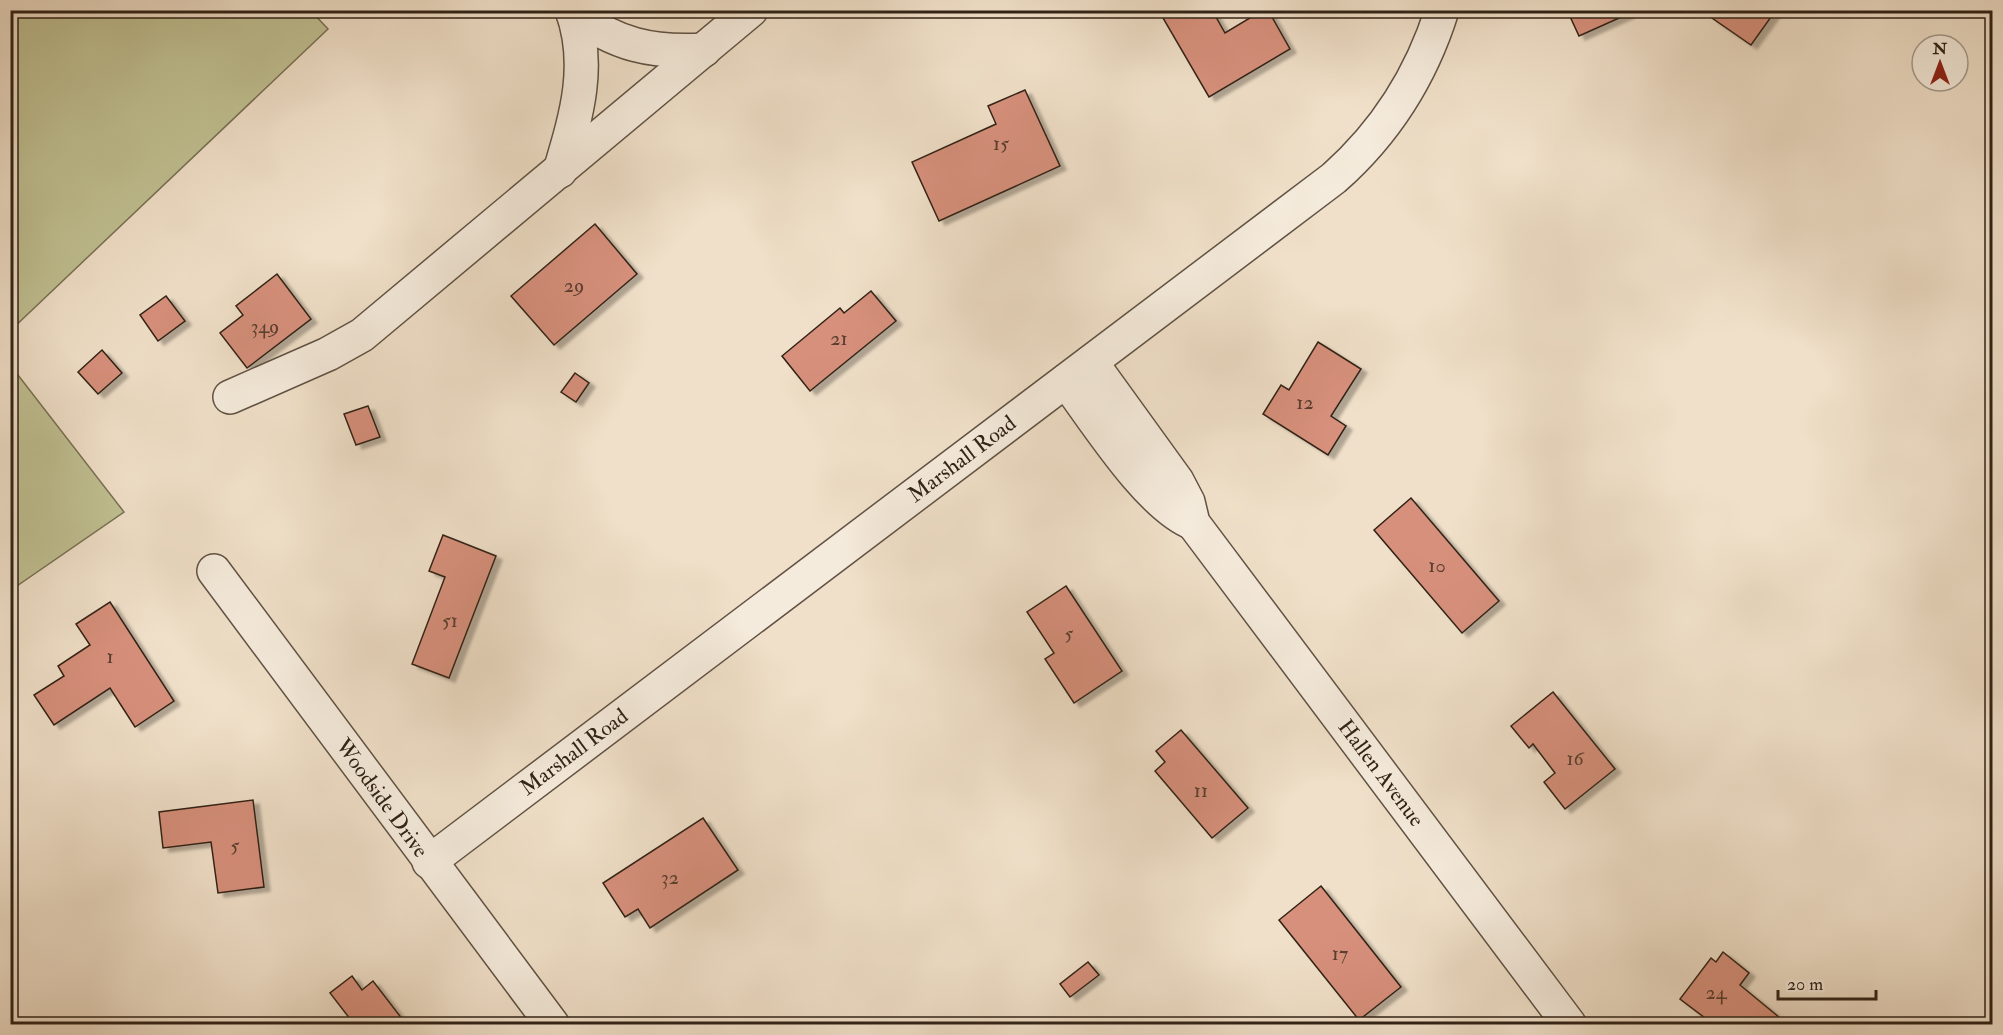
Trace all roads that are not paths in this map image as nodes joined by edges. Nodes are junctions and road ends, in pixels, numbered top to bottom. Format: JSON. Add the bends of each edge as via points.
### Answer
{"nodes":[{"id":1,"x":752,"y":10,"type":"edge"},
{"id":2,"x":1442,"y":10,"type":"edge"},
{"id":3,"x":573,"y":12,"type":"edge"},
{"id":4,"x":704,"y":50,"type":"junction"},
{"id":5,"x":560,"y":171,"type":"junction"},
{"id":6,"x":1078,"y":372,"type":"junction"},
{"id":7,"x":230,"y":397,"type":"dead end"},
{"id":8,"x":214,"y":571,"type":"dead end"},
{"id":9,"x":429,"y":862,"type":"junction"},
{"id":10,"x":552,"y":1024,"type":"edge"},
{"id":11,"x":1569,"y":1024,"type":"edge"}],
"edges":[{"from":1,"to":4,"type":"street"},
{"from":2,"to":6,"type":"street","name":"Marshall Road","via":[[1426,55],[1404,98],[1353,160]]},
{"from":3,"to":4,"type":"street","via":[[594,29],[627,43],[663,50]]},
{"from":3,"to":5,"type":"street","via":[[583,62],[582,83]]},
{"from":4,"to":5,"type":"street"},
{"from":5,"to":7,"type":"street","via":[[362,335]]},
{"from":6,"to":9,"type":"street","name":"Marshall Road"},
{"from":6,"to":11,"type":"street","name":"Hallen Avenue","via":[[1154,497],[1193,523]]},
{"from":8,"to":9,"type":"street","name":"Woodside Drive"},
{"from":9,"to":10,"type":"street","name":"Woodside Drive"}]}
